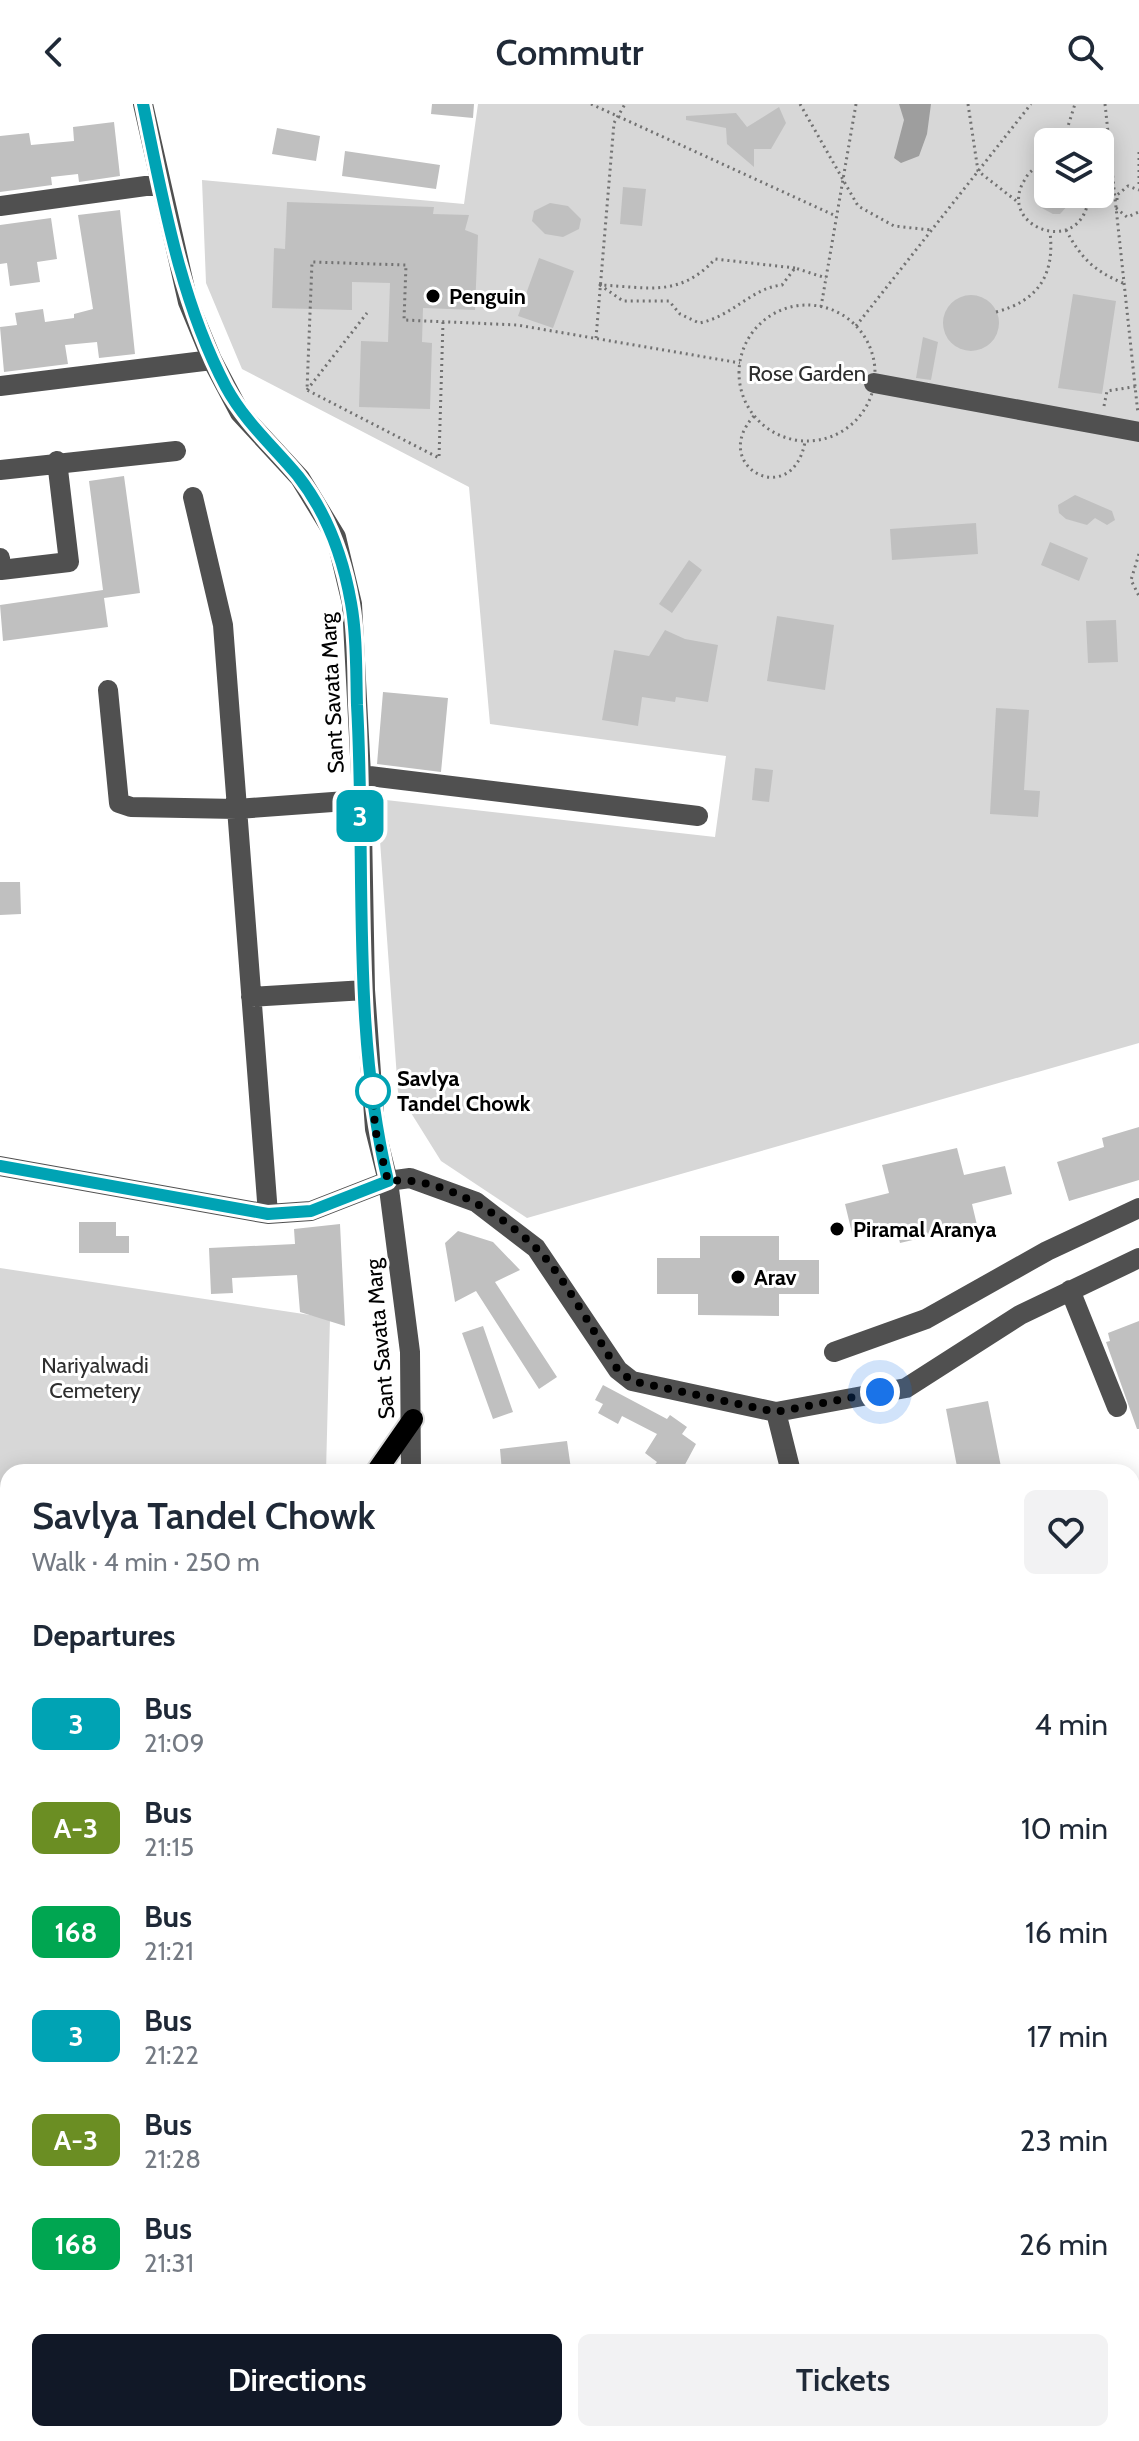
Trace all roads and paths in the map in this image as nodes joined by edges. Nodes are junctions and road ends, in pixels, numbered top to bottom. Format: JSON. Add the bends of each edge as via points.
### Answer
{"nodes":[{"id":1,"x":143,"y":104,"type":"edge"},
{"id":2,"x":591,"y":104,"type":"edge"},
{"id":3,"x":625,"y":104,"type":"edge"},
{"id":4,"x":800,"y":104,"type":"edge"},
{"id":5,"x":856,"y":104,"type":"edge"},
{"id":6,"x":968,"y":104,"type":"edge"},
{"id":7,"x":1031,"y":104,"type":"edge"},
{"id":8,"x":1075,"y":104,"type":"edge"},
{"id":9,"x":1105,"y":104,"type":"edge"},
{"id":10,"x":618,"y":116,"type":"junction"},
{"id":11,"x":1067,"y":128,"type":"edge"},
{"id":12,"x":1108,"y":128,"type":"edge"},
{"id":13,"x":1139,"y":152,"type":"edge"},
{"id":14,"x":1034,"y":170,"type":"edge"},
{"id":15,"x":978,"y":171,"type":"junction"},
{"id":16,"x":843,"y":177,"type":"junction"},
{"id":17,"x":160,"y":184,"type":"junction"},
{"id":18,"x":1114,"y":188,"type":"edge"},
{"id":19,"x":1139,"y":188,"type":"edge"},
{"id":20,"x":1019,"y":203,"type":"junction"},
{"id":21,"x":0,"y":206,"type":"edge"},
{"id":22,"x":1086,"y":208,"type":"edge"},
{"id":23,"x":1116,"y":208,"type":"junction"},
{"id":24,"x":1139,"y":212,"type":"edge"},
{"id":25,"x":836,"y":216,"type":"junction"},
{"id":26,"x":931,"y":230,"type":"junction"},
{"id":27,"x":1066,"y":230,"type":"junction"},
{"id":28,"x":1050,"y":232,"type":"junction"},
{"id":29,"x":795,"y":268,"type":"junction"},
{"id":30,"x":826,"y":278,"type":"junction"},
{"id":31,"x":1124,"y":284,"type":"junction"},
{"id":32,"x":600,"y":285,"type":"junction"},
{"id":33,"x":821,"y":307,"type":"junction"},
{"id":34,"x":996,"y":312,"type":"dead end"},
{"id":35,"x":367,"y":313,"type":"dead end"},
{"id":36,"x":443,"y":322,"type":"junction"},
{"id":37,"x":856,"y":326,"type":"junction"},
{"id":38,"x":596,"y":338,"type":"junction"},
{"id":39,"x":212,"y":360,"type":"junction"},
{"id":40,"x":740,"y":363,"type":"junction"},
{"id":41,"x":874,"y":383,"type":"junction"},
{"id":42,"x":0,"y":386,"type":"edge"},
{"id":43,"x":1137,"y":386,"type":"edge"},
{"id":44,"x":307,"y":390,"type":"junction"},
{"id":45,"x":754,"y":416,"type":"junction"},
{"id":46,"x":1139,"y":423,"type":"edge"},
{"id":47,"x":1113,"y":427,"type":"junction"},
{"id":48,"x":1139,"y":432,"type":"edge"},
{"id":49,"x":805,"y":442,"type":"junction"},
{"id":50,"x":176,"y":451,"type":"dead end"},
{"id":51,"x":57,"y":461,"type":"junction"},
{"id":52,"x":0,"y":470,"type":"edge"},
{"id":53,"x":193,"y":497,"type":"dead end"},
{"id":54,"x":1139,"y":554,"type":"edge"},
{"id":55,"x":0,"y":558,"type":"edge"},
{"id":56,"x":1139,"y":596,"type":"edge"},
{"id":57,"x":108,"y":690,"type":"dead end"},
{"id":58,"x":361,"y":775,"type":"junction"},
{"id":59,"x":360,"y":800,"type":"junction"},
{"id":60,"x":237,"y":809,"type":"junction"},
{"id":61,"x":698,"y":816,"type":"dead end"},
{"id":62,"x":365,"y":990,"type":"junction"},
{"id":63,"x":251,"y":997,"type":"junction"},
{"id":64,"x":0,"y":1166,"type":"edge"},
{"id":65,"x":388,"y":1181,"type":"junction"},
{"id":66,"x":1139,"y":1208,"type":"edge"},
{"id":67,"x":268,"y":1214,"type":"junction"},
{"id":68,"x":1139,"y":1258,"type":"edge"},
{"id":69,"x":1070,"y":1290,"type":"junction"},
{"id":70,"x":834,"y":1352,"type":"dead end"},
{"id":71,"x":1117,"y":1407,"type":"dead end"},
{"id":72,"x":776,"y":1412,"type":"junction"},
{"id":73,"x":413,"y":1419,"type":"junction"},
{"id":74,"x":382,"y":1464,"type":"edge"},
{"id":75,"x":411,"y":1464,"type":"edge"},
{"id":76,"x":789,"y":1464,"type":"edge"}],
"edges":[{"from":1,"to":17,"type":"street","name":"Sant Savata Marg"},
{"from":2,"to":10,"type":"path"},
{"from":3,"to":10,"type":"path"},
{"from":4,"to":16,"type":"path"},
{"from":5,"to":16,"type":"path"},
{"from":6,"to":15,"type":"path"},
{"from":7,"to":15,"type":"path"},
{"from":8,"to":11,"type":"path"},
{"from":9,"to":12,"type":"path"},
{"from":10,"to":25,"type":"path"},
{"from":10,"to":32,"type":"path"},
{"from":13,"to":19,"type":"path"},
{"from":14,"to":20,"type":"path","via":[[1020,187]]},
{"from":15,"to":20,"type":"path"},
{"from":15,"to":26,"type":"path"},
{"from":16,"to":25,"type":"path"},
{"from":16,"to":26,"type":"path","via":[[858,206],[872,217],[894,226]]},
{"from":17,"to":21,"type":"street"},
{"from":17,"to":39,"type":"street","name":"Sant Savata Marg","via":[[188,302]]},
{"from":18,"to":23,"type":"path"},
{"from":19,"to":23,"type":"path","via":[[1128,186],[1117,195]]},
{"from":20,"to":28,"type":"path","via":[[1025,217]]},
{"from":22,"to":27,"type":"path"},
{"from":23,"to":24,"type":"path","via":[[1127,217]]},
{"from":23,"to":31,"type":"path"},
{"from":25,"to":30,"type":"path"},
{"from":26,"to":37,"type":"path"},
{"from":27,"to":28,"type":"path"},
{"from":27,"to":31,"type":"path","via":[[1079,255],[1098,273]]},
{"from":28,"to":34,"type":"path","via":[[1047,276],[1035,294],[1017,307]]},
{"from":29,"to":30,"type":"path"},
{"from":29,"to":32,"type":"path","via":[[715,259],[701,275],[672,287]]},
{"from":29,"to":32,"type":"path","via":[[782,285],[765,286],[735,309],[699,323],[669,301],[623,301]]},
{"from":30,"to":33,"type":"path"},
{"from":31,"to":43,"type":"path"},
{"from":32,"to":38,"type":"path"},
{"from":33,"to":37,"type":"path"},
{"from":33,"to":40,"type":"path","via":[[799,305],[760,324]]},
{"from":35,"to":44,"type":"path"},
{"from":36,"to":38,"type":"path","via":[[517,325]]},
{"from":36,"to":44,"type":"path","via":[[439,458]]},
{"from":36,"to":44,"type":"path","via":[[404,320],[406,265],[312,262]]},
{"from":37,"to":41,"type":"path","via":[[871,352]]},
{"from":38,"to":40,"type":"path"},
{"from":39,"to":42,"type":"street"},
{"from":39,"to":58,"type":"street","name":"Sant Savata Marg","via":[[240,413],[300,478],[336,537],[352,604]]},
{"from":40,"to":45,"type":"path","via":[[745,400]]},
{"from":41,"to":47,"type":"street"},
{"from":41,"to":49,"type":"path","via":[[858,419],[824,440]]},
{"from":43,"to":46,"type":"path"},
{"from":43,"to":47,"type":"path","via":[[1107,391],[1104,418]]},
{"from":45,"to":49,"type":"path","via":[[769,430]]},
{"from":45,"to":49,"type":"path","via":[[743,429],[739,446],[744,463],[757,475],[774,478],[791,472],[802,459]]},
{"from":47,"to":48,"type":"street"},
{"from":50,"to":51,"type":"street"},
{"from":51,"to":52,"type":"street"},
{"from":51,"to":55,"type":"street","via":[[69,562],[1,570]]},
{"from":53,"to":60,"type":"street","via":[[223,625]]},
{"from":54,"to":56,"type":"path","via":[[1131,580]]},
{"from":57,"to":60,"type":"street","via":[[119,803]]},
{"from":58,"to":59,"type":"street","name":"Sant Savata Marg"},
{"from":58,"to":61,"type":"street"},
{"from":59,"to":60,"type":"street"},
{"from":59,"to":62,"type":"street","name":"Sant Savata Marg"},
{"from":60,"to":63,"type":"street"},
{"from":62,"to":63,"type":"street"},
{"from":62,"to":65,"type":"street","name":"Sant Savata Marg","via":[[375,1129]]},
{"from":63,"to":67,"type":"street"},
{"from":64,"to":67,"type":"street"},
{"from":65,"to":67,"type":"street","via":[[311,1211]]},
{"from":65,"to":72,"type":"street","via":[[410,1178],[476,1202],[536,1248],[618,1370],[632,1381]]},
{"from":65,"to":73,"type":"street","name":"Sant Savata Marg","via":[[410,1352]]},
{"from":66,"to":70,"type":"street","via":[[1047,1251],[926,1319]]},
{"from":68,"to":69,"type":"street"},
{"from":69,"to":71,"type":"street"},
{"from":69,"to":72,"type":"street","via":[[1020,1315],[906,1388]]},
{"from":72,"to":76,"type":"street"},
{"from":73,"to":74,"type":"main road"},
{"from":73,"to":75,"type":"street","name":"Sant Savata Marg"}]}
